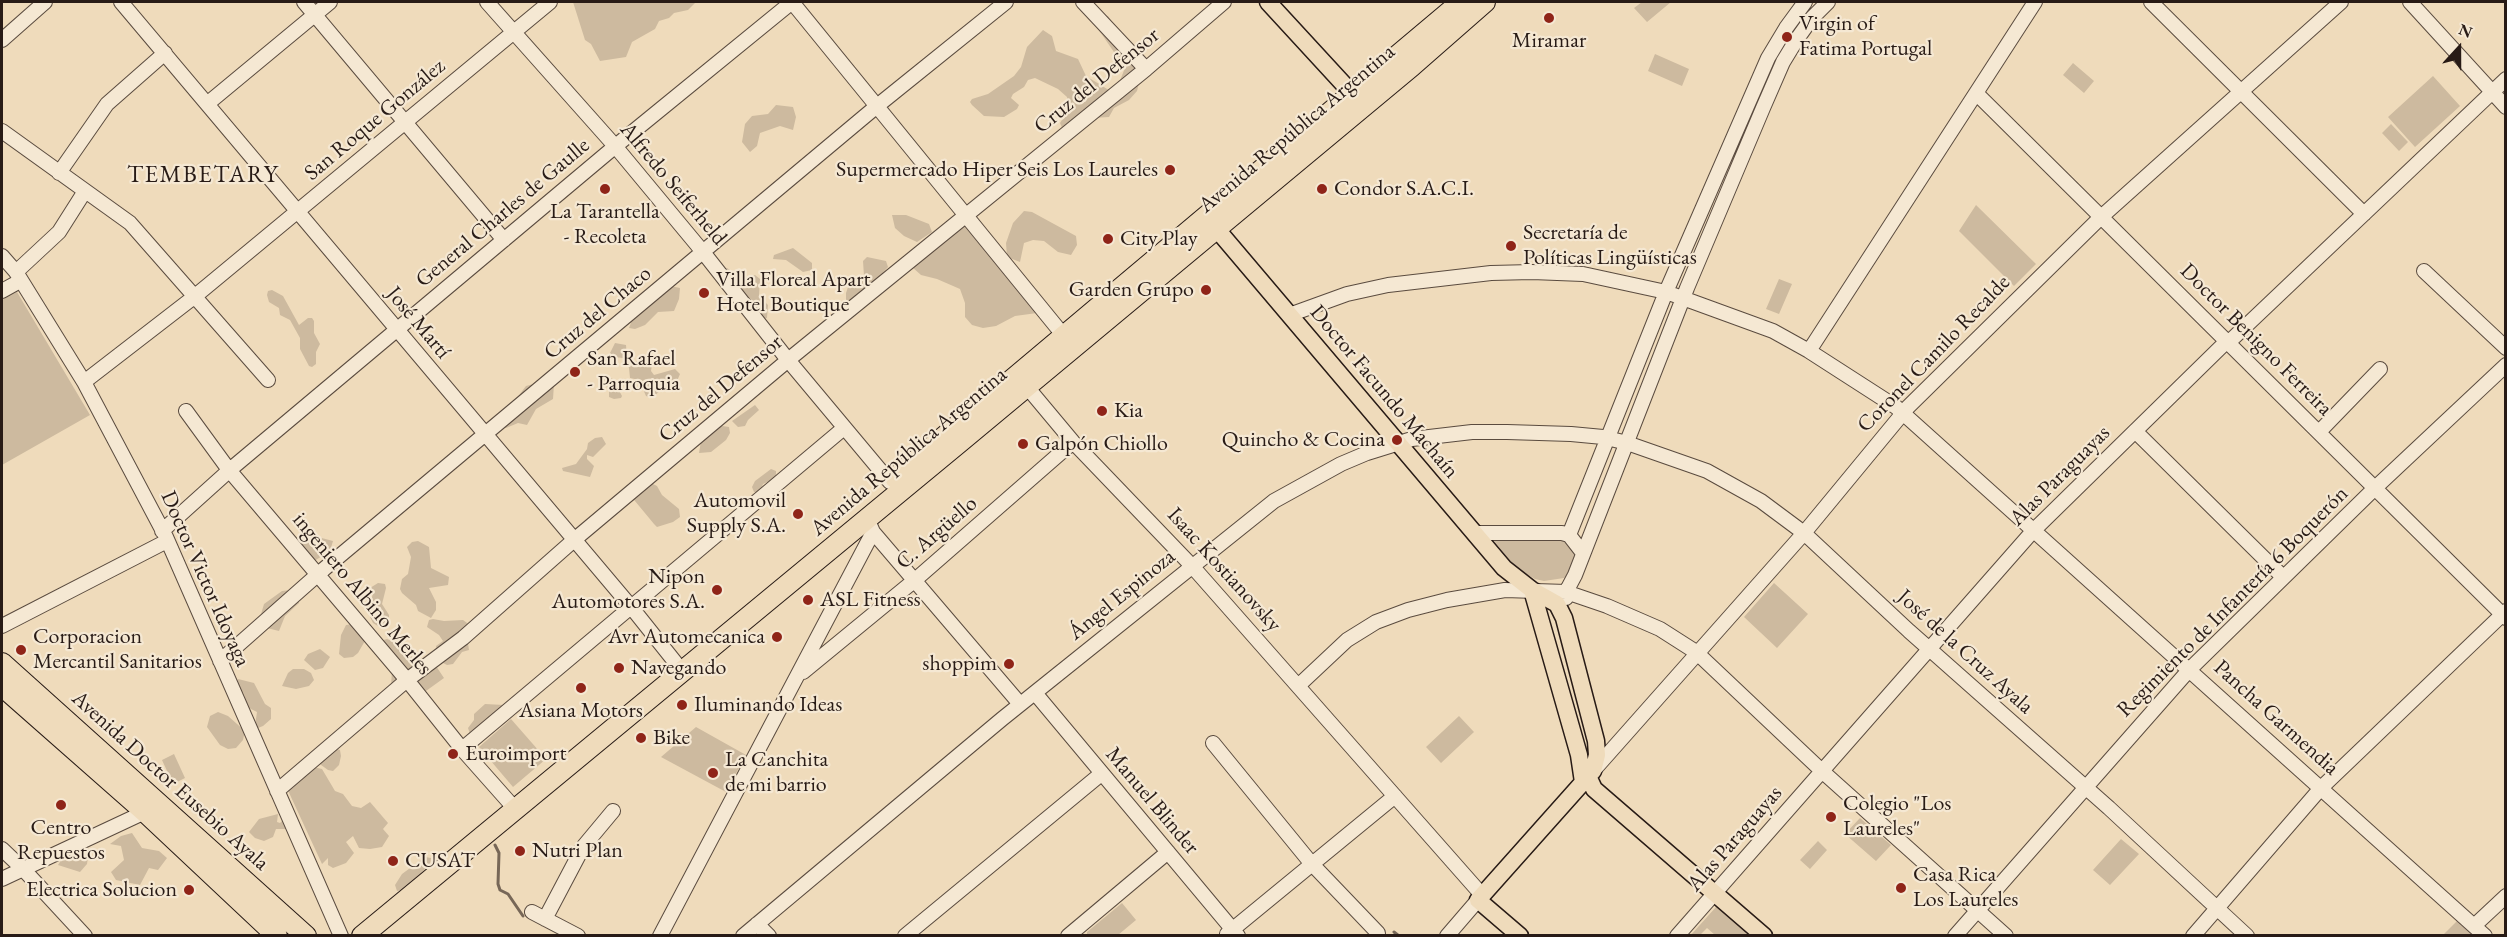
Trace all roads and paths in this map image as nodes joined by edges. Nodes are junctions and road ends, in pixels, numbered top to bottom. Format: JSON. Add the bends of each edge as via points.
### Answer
{"nodes":[{"id":1,"x":45,"y":2,"type":"edge"},
{"id":2,"x":121,"y":2,"type":"edge"},
{"id":3,"x":304,"y":2,"type":"edge"},
{"id":4,"x":330,"y":2,"type":"edge"},
{"id":5,"x":486,"y":2,"type":"edge"},
{"id":6,"x":550,"y":2,"type":"edge"},
{"id":7,"x":792,"y":2,"type":"edge"},
{"id":8,"x":1006,"y":2,"type":"edge"},
{"id":9,"x":1083,"y":2,"type":"edge"},
{"id":10,"x":1224,"y":2,"type":"edge"},
{"id":11,"x":1268,"y":2,"type":"edge"},
{"id":12,"x":1805,"y":2,"type":"edge"},
{"id":13,"x":1828,"y":2,"type":"edge"},
{"id":14,"x":2151,"y":2,"type":"edge"},
{"id":15,"x":2341,"y":2,"type":"edge"},
{"id":16,"x":2410,"y":2,"type":"edge"},
{"id":17,"x":1470,"y":4,"type":"edge"},
{"id":18,"x":2030,"y":4,"type":"edge"},
{"id":19,"x":315,"y":15,"type":"junction"},
{"id":20,"x":513,"y":33,"type":"junction"},
{"id":21,"x":2,"y":40,"type":"edge"},
{"id":22,"x":165,"y":53,"type":"junction"},
{"id":23,"x":1146,"y":69,"type":"junction"},
{"id":24,"x":2505,"y":79,"type":"edge"},
{"id":25,"x":2241,"y":89,"type":"junction"},
{"id":26,"x":2492,"y":92,"type":"junction"},
{"id":27,"x":1976,"y":93,"type":"junction"},
{"id":28,"x":1357,"y":99,"type":"junction"},
{"id":29,"x":1749,"y":102,"type":"junction"},
{"id":30,"x":207,"y":104,"type":"junction"},
{"id":31,"x":877,"y":106,"type":"junction"},
{"id":32,"x":2505,"y":106,"type":"edge"},
{"id":33,"x":1763,"y":108,"type":"junction"},
{"id":34,"x":404,"y":122,"type":"junction"},
{"id":35,"x":2,"y":131,"type":"edge"},
{"id":36,"x":615,"y":146,"type":"junction"},
{"id":37,"x":59,"y":173,"type":"junction"},
{"id":38,"x":85,"y":191,"type":"junction"},
{"id":39,"x":298,"y":211,"type":"junction"},
{"id":40,"x":966,"y":214,"type":"junction"},
{"id":41,"x":2364,"y":214,"type":"junction"},
{"id":42,"x":2103,"y":216,"type":"junction"},
{"id":43,"x":1211,"y":223,"type":"junction"},
{"id":44,"x":504,"y":240,"type":"junction"},
{"id":45,"x":703,"y":252,"type":"junction"},
{"id":46,"x":2,"y":256,"type":"edge"},
{"id":47,"x":2424,"y":271,"type":"dead end"},
{"id":48,"x":18,"y":276,"type":"junction"},
{"id":49,"x":2,"y":291,"type":"edge"},
{"id":50,"x":1666,"y":292,"type":"junction"},
{"id":51,"x":194,"y":297,"type":"junction"},
{"id":52,"x":1684,"y":298,"type":"junction"},
{"id":53,"x":1289,"y":315,"type":"junction"},
{"id":54,"x":397,"y":331,"type":"junction"},
{"id":55,"x":1064,"y":336,"type":"junction"},
{"id":56,"x":2229,"y":342,"type":"junction"},
{"id":57,"x":2505,"y":348,"type":"edge"},
{"id":58,"x":1809,"y":351,"type":"junction"},
{"id":59,"x":788,"y":360,"type":"junction"},
{"id":60,"x":2505,"y":365,"type":"edge"},
{"id":61,"x":2380,"y":369,"type":"dead end"},
{"id":62,"x":268,"y":380,"type":"dead end"},
{"id":63,"x":1021,"y":381,"type":"junction"},
{"id":64,"x":84,"y":382,"type":"junction"},
{"id":65,"x":186,"y":411,"type":"dead end"},
{"id":66,"x":1903,"y":413,"type":"junction"},
{"id":67,"x":844,"y":428,"type":"junction"},
{"id":68,"x":2135,"y":431,"type":"junction"},
{"id":69,"x":2319,"y":432,"type":"junction"},
{"id":70,"x":485,"y":435,"type":"junction"},
{"id":71,"x":1608,"y":438,"type":"junction"},
{"id":72,"x":1072,"y":442,"type":"junction"},
{"id":73,"x":1398,"y":443,"type":"junction"},
{"id":74,"x":1627,"y":443,"type":"junction"},
{"id":75,"x":229,"y":470,"type":"junction"},
{"id":76,"x":890,"y":482,"type":"junction"},
{"id":77,"x":2375,"y":488,"type":"junction"},
{"id":78,"x":870,"y":525,"type":"junction"},
{"id":79,"x":2033,"y":531,"type":"junction"},
{"id":80,"x":1804,"y":532,"type":"junction"},
{"id":81,"x":1474,"y":533,"type":"junction"},
{"id":82,"x":165,"y":536,"type":"junction"},
{"id":83,"x":1569,"y":536,"type":"junction"},
{"id":84,"x":574,"y":540,"type":"junction"},
{"id":85,"x":1583,"y":553,"type":"junction"},
{"id":86,"x":1192,"y":566,"type":"junction"},
{"id":87,"x":318,"y":574,"type":"junction"},
{"id":88,"x":2283,"y":577,"type":"junction"},
{"id":89,"x":915,"y":580,"type":"junction"},
{"id":90,"x":1532,"y":590,"type":"junction"},
{"id":91,"x":1566,"y":592,"type":"junction"},
{"id":92,"x":632,"y":608,"type":"junction"},
{"id":93,"x":2504,"y":614,"type":"edge"},
{"id":94,"x":1564,"y":618,"type":"junction"},
{"id":95,"x":2,"y":626,"type":"edge"},
{"id":96,"x":1931,"y":651,"type":"junction"},
{"id":97,"x":1696,"y":652,"type":"junction"},
{"id":98,"x":220,"y":661,"type":"junction"},
{"id":99,"x":2,"y":663,"type":"edge"},
{"id":100,"x":679,"y":667,"type":"junction"},
{"id":101,"x":2190,"y":669,"type":"junction"},
{"id":102,"x":798,"y":675,"type":"junction"},
{"id":103,"x":407,"y":680,"type":"junction"},
{"id":104,"x":2,"y":686,"type":"edge"},
{"id":105,"x":1298,"y":686,"type":"junction"},
{"id":106,"x":1035,"y":693,"type":"junction"},
{"id":107,"x":1020,"y":704,"type":"junction"},
{"id":108,"x":1213,"y":743,"type":"dead end"},
{"id":109,"x":462,"y":749,"type":"junction"},
{"id":110,"x":1823,"y":772,"type":"junction"},
{"id":111,"x":1101,"y":774,"type":"junction"},
{"id":112,"x":1588,"y":776,"type":"junction"},
{"id":113,"x":2085,"y":787,"type":"junction"},
{"id":114,"x":2321,"y":788,"type":"junction"},
{"id":115,"x":277,"y":791,"type":"junction"},
{"id":116,"x":1395,"y":796,"type":"junction"},
{"id":117,"x":509,"y":802,"type":"junction"},
{"id":118,"x":613,"y":811,"type":"dead end"},
{"id":119,"x":145,"y":812,"type":"junction"},
{"id":120,"x":489,"y":825,"type":"junction"},
{"id":121,"x":2,"y":849,"type":"edge"},
{"id":122,"x":1168,"y":852,"type":"junction"},
{"id":123,"x":1311,"y":863,"type":"junction"},
{"id":124,"x":24,"y":870,"type":"junction"},
{"id":125,"x":2,"y":879,"type":"edge"},
{"id":126,"x":1716,"y":893,"type":"junction"},
{"id":127,"x":2505,"y":896,"type":"edge"},
{"id":128,"x":1480,"y":897,"type":"junction"},
{"id":129,"x":2216,"y":909,"type":"junction"},
{"id":130,"x":1978,"y":910,"type":"junction"},
{"id":131,"x":757,"y":924,"type":"junction"},
{"id":132,"x":2475,"y":925,"type":"junction"},
{"id":133,"x":1378,"y":933,"type":"dead end"},
{"id":134,"x":911,"y":934,"type":"edge"},
{"id":135,"x":1232,"y":934,"type":"edge"},
{"id":136,"x":85,"y":936,"type":"edge"},
{"id":137,"x":277,"y":936,"type":"edge"},
{"id":138,"x":306,"y":936,"type":"edge"},
{"id":139,"x":342,"y":936,"type":"edge"},
{"id":140,"x":351,"y":936,"type":"edge"},
{"id":141,"x":362,"y":936,"type":"edge"},
{"id":142,"x":376,"y":936,"type":"edge"},
{"id":143,"x":578,"y":936,"type":"edge"},
{"id":144,"x":660,"y":936,"type":"edge"},
{"id":145,"x":743,"y":936,"type":"edge"},
{"id":146,"x":769,"y":936,"type":"edge"},
{"id":147,"x":1068,"y":936,"type":"edge"},
{"id":148,"x":1447,"y":936,"type":"edge"},
{"id":149,"x":1520,"y":936,"type":"edge"},
{"id":150,"x":1677,"y":936,"type":"edge"},
{"id":151,"x":1764,"y":936,"type":"edge"},
{"id":152,"x":1955,"y":936,"type":"edge"},
{"id":153,"x":2006,"y":936,"type":"edge"},
{"id":154,"x":2193,"y":936,"type":"edge"},
{"id":155,"x":2247,"y":936,"type":"edge"},
{"id":156,"x":2485,"y":936,"type":"edge"}],
"edges":[{"from":1,"to":21,"type":"street"},
{"from":2,"to":22,"type":"street","name":"José Martí"},
{"from":3,"to":19,"type":"street"},
{"from":4,"to":19,"type":"street"},
{"from":5,"to":20,"type":"street","name":"Alfredo Seiferheld"},
{"from":6,"to":20,"type":"street","name":"San Roque González"},
{"from":7,"to":31,"type":"street"},
{"from":7,"to":36,"type":"street","name":"General Charles de Gaulle"},
{"from":8,"to":31,"type":"street","name":"Cruz del Chaco"},
{"from":9,"to":23,"type":"street"},
{"from":10,"to":23,"type":"street","name":"Cruz del Defensor"},
{"from":11,"to":28,"type":"main road"},
{"from":12,"to":29,"type":"street","via":[[1768,57]]},
{"from":13,"to":33,"type":"street","via":[[1797,39]]},
{"from":14,"to":25,"type":"street"},
{"from":15,"to":25,"type":"street","name":"Coronel Camilo Recalde"},
{"from":16,"to":26,"type":"street"},
{"from":17,"to":28,"type":"highway","name":"Avenida República Argentina"},
{"from":18,"to":27,"type":"street"},
{"from":19,"to":30,"type":"street"},
{"from":19,"to":34,"type":"street"},
{"from":20,"to":34,"type":"street","name":"San Roque González"},
{"from":20,"to":36,"type":"street","name":"Alfredo Seiferheld"},
{"from":22,"to":30,"type":"street","name":"José Martí"},
{"from":22,"to":37,"type":"street","via":[[107,104]]},
{"from":23,"to":40,"type":"street","name":"Cruz del Defensor"},
{"from":24,"to":26,"type":"street","name":"Alas Paraguayas"},
{"from":25,"to":41,"type":"street"},
{"from":25,"to":42,"type":"street","name":"Coronel Camilo Recalde"},
{"from":26,"to":32,"type":"street"},
{"from":26,"to":41,"type":"street","name":"Alas Paraguayas"},
{"from":27,"to":42,"type":"street","name":"Doctor Benigno Ferreira"},
{"from":27,"to":58,"type":"street"},
{"from":28,"to":43,"type":"highway","name":"Avenida República Argentina"},
{"from":28,"to":43,"type":"highway","name":"Avenida República Argentina","via":[[1275,158]]},
{"from":29,"to":33,"type":"street"},
{"from":29,"to":50,"type":"street"},
{"from":30,"to":39,"type":"street","name":"José Martí"},
{"from":31,"to":40,"type":"street"},
{"from":31,"to":45,"type":"street","name":"Cruz del Chaco"},
{"from":33,"to":52,"type":"street"},
{"from":34,"to":39,"type":"street","name":"San Roque González"},
{"from":34,"to":44,"type":"street"},
{"from":35,"to":37,"type":"street"},
{"from":36,"to":44,"type":"street","name":"General Charles de Gaulle"},
{"from":36,"to":45,"type":"street","name":"Alfredo Seiferheld"},
{"from":37,"to":38,"type":"street"},
{"from":38,"to":48,"type":"street","via":[[58,232]]},
{"from":38,"to":51,"type":"street","via":[[130,223]]},
{"from":39,"to":51,"type":"street","name":"San Roque González"},
{"from":39,"to":54,"type":"street","name":"José Martí"},
{"from":40,"to":55,"type":"street"},
{"from":40,"to":59,"type":"street","name":"Cruz del Defensor"},
{"from":41,"to":56,"type":"street","name":"Alas Paraguayas"},
{"from":42,"to":56,"type":"street","name":"Doctor Benigno Ferreira"},
{"from":42,"to":66,"type":"street","name":"Coronel Camilo Recalde"},
{"from":43,"to":53,"type":"main road","name":"Doctor Facundo Machaín"},
{"from":43,"to":55,"type":"highway","name":"Avenida República Argentina"},
{"from":43,"to":63,"type":"highway","name":"Avenida República Argentina"},
{"from":44,"to":54,"type":"street","name":"General Charles de Gaulle"},
{"from":45,"to":59,"type":"street","name":"Alfredo Seiferheld"},
{"from":45,"to":70,"type":"street","name":"Cruz del Chaco"},
{"from":46,"to":48,"type":"street","name":"Doctor Victor Idoyaga"},
{"from":47,"to":57,"type":"street"},
{"from":48,"to":49,"type":"street"},
{"from":48,"to":64,"type":"street","name":"Doctor Victor Idoyaga"},
{"from":50,"to":52,"type":"street","name":"Pancha Garmendia"},
{"from":50,"to":53,"type":"street","name":"Pancha Garmendia","via":[[1583,274],[1491,273],[1388,285],[1347,294]]},
{"from":50,"to":71,"type":"street"},
{"from":51,"to":62,"type":"street"},
{"from":51,"to":64,"type":"street","name":"San Roque González"},
{"from":52,"to":58,"type":"street","name":"Pancha Garmendia","via":[[1773,331]]},
{"from":52,"to":74,"type":"street"},
{"from":53,"to":73,"type":"main road","name":"Doctor Facundo Machaín"},
{"from":54,"to":70,"type":"street","name":"José Martí"},
{"from":54,"to":75,"type":"street","name":"General Charles de Gaulle"},
{"from":55,"to":63,"type":"highway","name":"Avenida República Argentina"},
{"from":56,"to":68,"type":"street","name":"Alas Paraguayas"},
{"from":56,"to":69,"type":"street","name":"Doctor Benigno Ferreira"},
{"from":58,"to":66,"type":"street","name":"Pancha Garmendia"},
{"from":59,"to":67,"type":"street","name":"Alfredo Seiferheld"},
{"from":59,"to":84,"type":"street","name":"Cruz del Defensor"},
{"from":60,"to":77,"type":"street","name":"Regimiento de Infantería 6 Boquerón"},
{"from":61,"to":69,"type":"street"},
{"from":63,"to":72,"type":"street","name":"Isaac Kostianovsky"},
{"from":63,"to":76,"type":"highway","name":"Avenida República Argentina"},
{"from":63,"to":78,"type":"highway","name":"Avenida República Argentina"},
{"from":64,"to":82,"type":"street","name":"Doctor Victor Idoyaga"},
{"from":65,"to":75,"type":"street","name":"ingeniero Albino Merles"},
{"from":66,"to":79,"type":"street","name":"Pancha Garmendia"},
{"from":66,"to":80,"type":"street","name":"Coronel Camilo Recalde"},
{"from":67,"to":76,"type":"street","name":"Alfredo Seiferheld"},
{"from":67,"to":92,"type":"street"},
{"from":68,"to":79,"type":"street","name":"Alas Paraguayas"},
{"from":68,"to":88,"type":"street"},
{"from":69,"to":77,"type":"street","name":"Doctor Benigno Ferreira"},
{"from":70,"to":84,"type":"street","name":"José Martí"},
{"from":70,"to":87,"type":"street","name":"Cruz del Chaco"},
{"from":71,"to":73,"type":"street","name":"Ángel Espinoza","via":[[1472,432]]},
{"from":71,"to":74,"type":"street","name":"Ángel Espinoza"},
{"from":71,"to":83,"type":"street"},
{"from":72,"to":86,"type":"street","name":"Isaac Kostianovsky"},
{"from":72,"to":89,"type":"street","name":"C. Argüello"},
{"from":73,"to":81,"type":"main road","name":"Doctor Facundo Machaín"},
{"from":73,"to":86,"type":"street","name":"Ángel Espinoza","via":[[1367,453],[1305,483],[1259,512]]},
{"from":74,"to":80,"type":"street","name":"José de la Cruz Ayala","via":[[1707,471],[1761,501]]},
{"from":74,"to":85,"type":"street"},
{"from":75,"to":82,"type":"street","name":"General Charles de Gaulle"},
{"from":75,"to":87,"type":"street","name":"ingeniero Albino Merles"},
{"from":76,"to":78,"type":"highway","via":[[869,507]]},
{"from":76,"to":100,"type":"highway","name":"Avenida República Argentina"},
{"from":77,"to":88,"type":"street","name":"Regimiento de Infantería 6 Boquerón"},
{"from":77,"to":93,"type":"street","name":"Doctor Benigno Ferreira"},
{"from":78,"to":89,"type":"street"},
{"from":78,"to":100,"type":"highway","name":"Avenida República Argentina"},
{"from":78,"to":102,"type":"street"},
{"from":79,"to":96,"type":"street","name":"Alas Paraguayas"},
{"from":79,"to":101,"type":"street","name":"Pancha Garmendia"},
{"from":80,"to":96,"type":"street","name":"José de la Cruz Ayala"},
{"from":80,"to":97,"type":"street","name":"Coronel Camilo Recalde"},
{"from":81,"to":83,"type":"street"},
{"from":81,"to":90,"type":"main road","name":"Doctor Facundo Machaín","via":[[1504,568]]},
{"from":82,"to":95,"type":"street","name":"General Charles de Gaulle"},
{"from":82,"to":98,"type":"street","name":"Doctor Victor Idoyaga"},
{"from":83,"to":85,"type":"street"},
{"from":84,"to":92,"type":"street","name":"José Martí"},
{"from":84,"to":103,"type":"street","name":"Cruz del Defensor","via":[[463,638]]},
{"from":85,"to":91,"type":"street"},
{"from":86,"to":105,"type":"street","name":"Isaac Kostianovsky"},
{"from":86,"to":106,"type":"street","name":"Ángel Espinoza"},
{"from":87,"to":98,"type":"street","name":"Cruz del Chaco"},
{"from":87,"to":103,"type":"street","name":"ingeniero Albino Merles"},
{"from":88,"to":101,"type":"street","name":"Regimiento de Infantería 6 Boquerón"},
{"from":89,"to":102,"type":"street","name":"C. Argüello"},
{"from":89,"to":107,"type":"street"},
{"from":90,"to":91,"type":"street"},
{"from":90,"to":94,"type":"main road","name":"Doctor Facundo Machaín","via":[[1557,604]]},
{"from":90,"to":105,"type":"street","via":[[1505,590],[1447,600],[1376,622],[1347,640]]},
{"from":90,"to":112,"type":"main road"},
{"from":91,"to":94,"type":"street"},
{"from":91,"to":97,"type":"street","via":[[1633,616]]},
{"from":92,"to":100,"type":"street","name":"José Martí"},
{"from":92,"to":109,"type":"street"},
{"from":93,"to":114,"type":"street"},
{"from":94,"to":112,"type":"main road","name":"Doctor Facundo Machaín","via":[[1596,741],[1597,755]]},
{"from":96,"to":110,"type":"street","name":"Alas Paraguayas"},
{"from":96,"to":113,"type":"street","name":"José de la Cruz Ayala"},
{"from":97,"to":110,"type":"street"},
{"from":97,"to":112,"type":"street","name":"Coronel Camilo Recalde"},
{"from":98,"to":115,"type":"street","name":"Doctor Victor Idoyaga"},
{"from":99,"to":138,"type":"highway","name":"Avenida Doctor Eusebio Ayala"},
{"from":100,"to":117,"type":"highway","name":"Avenida República Argentina"},
{"from":100,"to":120,"type":"highway","name":"Avenida República Argentina"},
{"from":101,"to":113,"type":"street","name":"Regimiento de Infantería 6 Boquerón"},
{"from":101,"to":114,"type":"street","name":"Pancha Garmendia"},
{"from":102,"to":144,"type":"street"},
{"from":103,"to":109,"type":"street","name":"ingeniero Albino Merles"},
{"from":103,"to":115,"type":"street","name":"Cruz del Defensor"},
{"from":104,"to":119,"type":"highway","name":"Avenida Doctor Eusebio Ayala"},
{"from":105,"to":116,"type":"street","name":"Isaac Kostianovsky"},
{"from":106,"to":107,"type":"street","name":"Ángel Espinoza"},
{"from":106,"to":111,"type":"street","name":"Manuel Blinder"},
{"from":107,"to":131,"type":"street","name":"Ángel Espinoza"},
{"from":108,"to":123,"type":"street"},
{"from":109,"to":117,"type":"street","name":"ingeniero Albino Merles"},
{"from":110,"to":126,"type":"street","name":"Alas Paraguayas"},
{"from":110,"to":130,"type":"street"},
{"from":111,"to":122,"type":"street","name":"Manuel Blinder"},
{"from":111,"to":134,"type":"street"},
{"from":112,"to":126,"type":"main road","via":[[1594,789]]},
{"from":112,"to":128,"type":"main road","name":"Coronel Camilo Recalde"},
{"from":113,"to":129,"type":"street","name":"José de la Cruz Ayala"},
{"from":113,"to":130,"type":"street","name":"Regimiento de Infantería 6 Boquerón"},
{"from":114,"to":129,"type":"street"},
{"from":114,"to":132,"type":"street","name":"Pancha Garmendia"},
{"from":115,"to":139,"type":"street","name":"Doctor Victor Idoyaga"},
{"from":116,"to":123,"type":"street"},
{"from":116,"to":128,"type":"street","name":"Isaac Kostianovsky"},
{"from":117,"to":120,"type":"highway","name":"Avenida República Argentina"},
{"from":118,"to":143,"type":"street","via":[[583,847],[539,915]]},
{"from":119,"to":124,"type":"street"},
{"from":119,"to":137,"type":"highway","name":"Avenida Doctor Eusebio Ayala"},
{"from":120,"to":139,"type":"highway","via":[[478,823]]},
{"from":120,"to":140,"type":"highway","name":"Avenida República Argentina"},
{"from":120,"to":141,"type":"highway","name":"Avenida República Argentina"},
{"from":120,"to":142,"type":"highway","via":[[488,839]]},
{"from":121,"to":124,"type":"street"},
{"from":122,"to":135,"type":"street","name":"Manuel Blinder"},
{"from":122,"to":147,"type":"street"},
{"from":123,"to":133,"type":"street"},
{"from":123,"to":135,"type":"street"},
{"from":124,"to":125,"type":"street"},
{"from":124,"to":136,"type":"street"},
{"from":126,"to":150,"type":"street","name":"Alas Paraguayas"},
{"from":126,"to":151,"type":"main road"},
{"from":127,"to":132,"type":"street"},
{"from":128,"to":148,"type":"street","name":"Coronel Camilo Recalde"},
{"from":128,"to":149,"type":"main road"},
{"from":129,"to":154,"type":"street"},
{"from":129,"to":155,"type":"street","name":"José de la Cruz Ayala"},
{"from":130,"to":152,"type":"street","name":"Regimiento de Infantería 6 Boquerón"},
{"from":130,"to":153,"type":"street"},
{"from":131,"to":145,"type":"street","name":"Ángel Espinoza"},
{"from":131,"to":146,"type":"street"},
{"from":132,"to":156,"type":"street","name":"Pancha Garmendia"}]}
